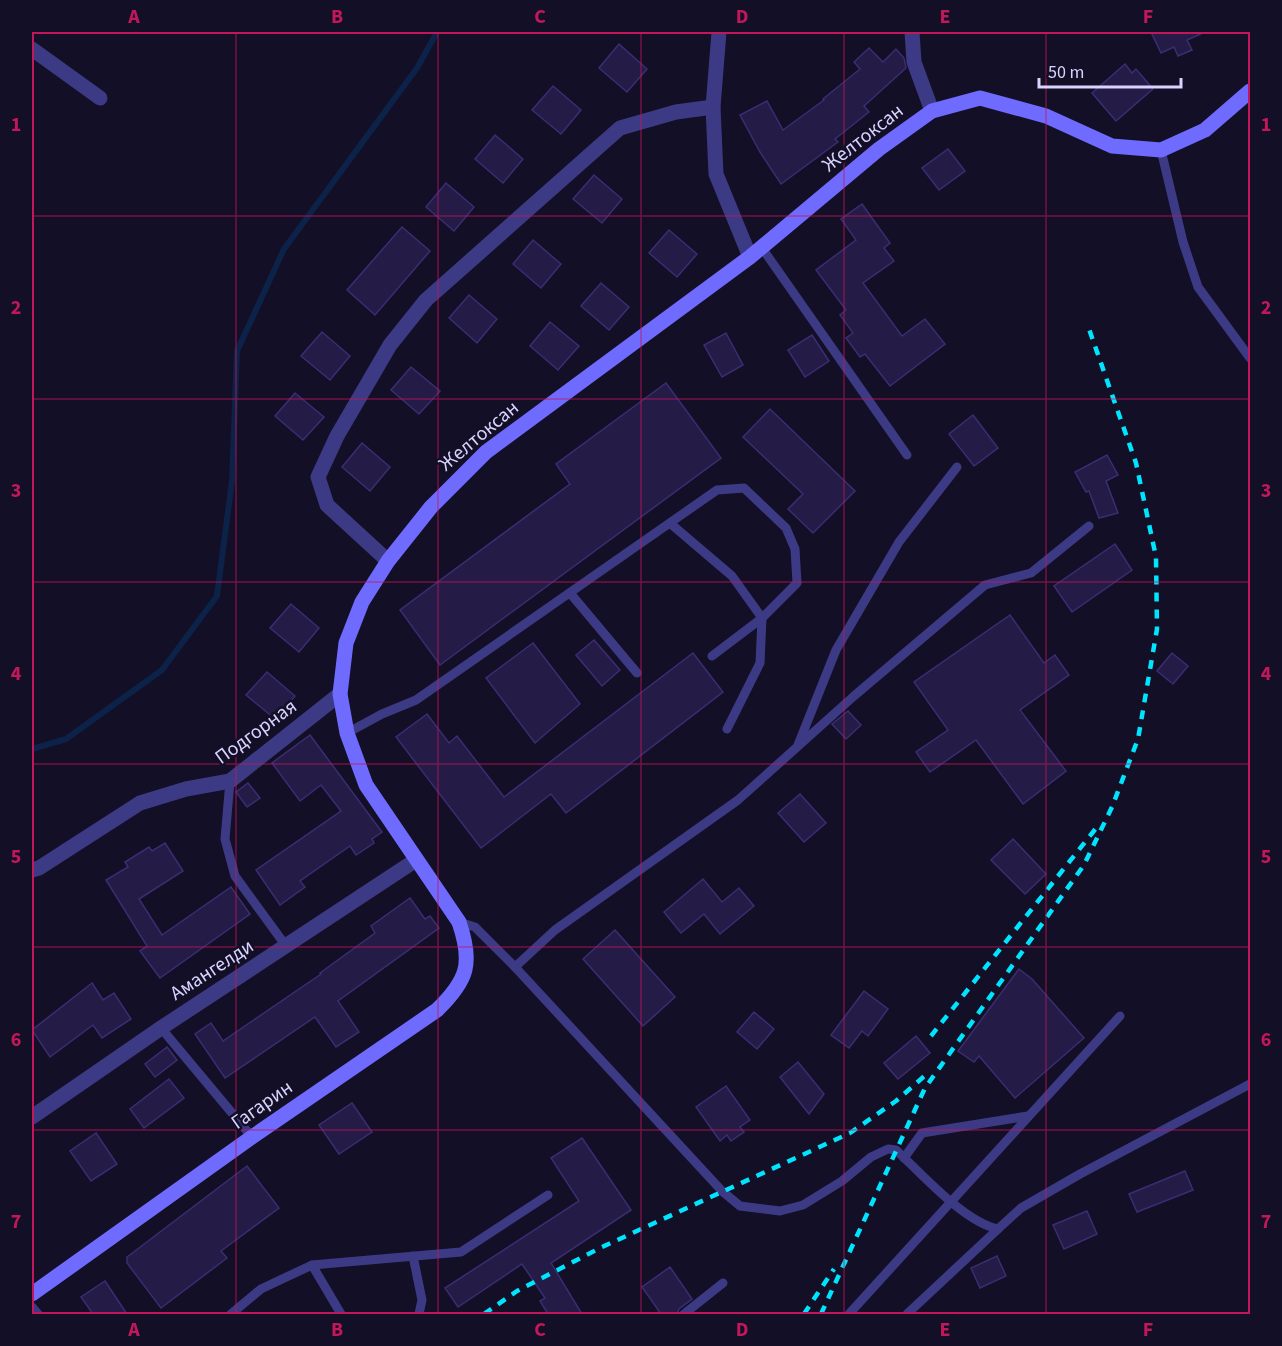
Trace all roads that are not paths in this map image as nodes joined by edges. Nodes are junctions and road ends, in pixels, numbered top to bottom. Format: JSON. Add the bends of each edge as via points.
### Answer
{"nodes":[{"id":1,"x":719,"y":32,"type":"edge"},
{"id":2,"x":912,"y":32,"type":"edge"},
{"id":3,"x":32,"y":49,"type":"edge"},
{"id":4,"x":1251,"y":91,"type":"edge"},
{"id":5,"x":100,"y":98,"type":"dead end"},
{"id":6,"x":713,"y":107,"type":"junction"},
{"id":7,"x":932,"y":111,"type":"junction"},
{"id":8,"x":1161,"y":150,"type":"junction"},
{"id":9,"x":756,"y":252,"type":"junction"},
{"id":10,"x":1251,"y":358,"type":"edge"},
{"id":11,"x":907,"y":455,"type":"dead end"},
{"id":12,"x":957,"y":467,"type":"dead end"},
{"id":13,"x":671,"y":524,"type":"junction"},
{"id":14,"x":1089,"y":526,"type":"dead end"},
{"id":15,"x":388,"y":561,"type":"junction"},
{"id":16,"x":570,"y":593,"type":"junction"},
{"id":17,"x":762,"y":618,"type":"junction"},
{"id":18,"x":712,"y":656,"type":"dead end"},
{"id":19,"x":637,"y":673,"type":"dead end"},
{"id":20,"x":340,"y":694,"type":"junction"},
{"id":21,"x":727,"y":729,"type":"dead end"},
{"id":22,"x":347,"y":733,"type":"junction"},
{"id":23,"x":797,"y":747,"type":"junction"},
{"id":24,"x":230,"y":781,"type":"junction"},
{"id":25,"x":416,"y":860,"type":"junction"},
{"id":26,"x":32,"y":870,"type":"edge"},
{"id":27,"x":459,"y":922,"type":"junction"},
{"id":28,"x":286,"y":946,"type":"junction"},
{"id":29,"x":515,"y":967,"type":"junction"},
{"id":30,"x":1120,"y":1017,"type":"dead end"},
{"id":31,"x":161,"y":1028,"type":"junction"},
{"id":32,"x":1251,"y":1084,"type":"edge"},
{"id":33,"x":1028,"y":1116,"type":"junction"},
{"id":34,"x":32,"y":1117,"type":"edge"},
{"id":35,"x":252,"y":1137,"type":"junction"},
{"id":36,"x":904,"y":1158,"type":"junction"},
{"id":37,"x":548,"y":1195,"type":"dead end"},
{"id":38,"x":951,"y":1201,"type":"junction"},
{"id":39,"x":998,"y":1229,"type":"junction"},
{"id":40,"x":413,"y":1256,"type":"junction"},
{"id":41,"x":312,"y":1265,"type":"junction"},
{"id":42,"x":723,"y":1283,"type":"dead end"},
{"id":43,"x":32,"y":1294,"type":"edge"},
{"id":44,"x":32,"y":1307,"type":"edge"},
{"id":45,"x":38,"y":1314,"type":"edge"},
{"id":46,"x":231,"y":1314,"type":"edge"},
{"id":47,"x":340,"y":1314,"type":"edge"},
{"id":48,"x":419,"y":1314,"type":"edge"},
{"id":49,"x":684,"y":1314,"type":"edge"},
{"id":50,"x":849,"y":1314,"type":"edge"},
{"id":51,"x":907,"y":1314,"type":"edge"}],
"edges":[{"from":1,"to":6,"type":"street"},
{"from":2,"to":7,"type":"street","name":"Желтоксан","via":[[914,62]]},
{"from":3,"to":5,"type":"street"},
{"from":4,"to":8,"type":"main road","via":[[1205,130]]},
{"from":6,"to":9,"type":"street","via":[[716,174]]},
{"from":6,"to":15,"type":"street","via":[[676,112],[620,128],[426,300],[390,345],[318,477],[327,505]]},
{"from":7,"to":8,"type":"main road","name":"Желтоксан","via":[[980,98],[1046,116],[1112,146]]},
{"from":7,"to":9,"type":"main road","name":"Желтоксан","via":[[879,149]]},
{"from":8,"to":10,"type":"lane","via":[[1198,287]]},
{"from":9,"to":11,"type":"lane"},
{"from":9,"to":15,"type":"main road","name":"Желтоксан","via":[[486,452],[430,507]]},
{"from":12,"to":23,"type":"lane","via":[[899,542],[836,650]]},
{"from":13,"to":16,"type":"lane"},
{"from":13,"to":17,"type":"lane","via":[[732,576]]},
{"from":13,"to":17,"type":"lane","via":[[717,490],[744,488],[786,528],[795,549],[797,583]]},
{"from":14,"to":23,"type":"lane","via":[[1031,573],[985,585]]},
{"from":15,"to":20,"type":"main road","name":"Желтоксан","via":[[362,602],[346,643]]},
{"from":16,"to":19,"type":"lane"},
{"from":16,"to":22,"type":"lane","via":[[416,700]]},
{"from":17,"to":18,"type":"lane"},
{"from":17,"to":21,"type":"lane","via":[[760,663]]},
{"from":20,"to":22,"type":"main road","name":"Желтоксан"},
{"from":20,"to":24,"type":"street","name":"Подгорная"},
{"from":22,"to":25,"type":"main road","name":"Желтоксан","via":[[366,785]]},
{"from":23,"to":29,"type":"lane","via":[[738,800],[555,930]]},
{"from":24,"to":26,"type":"street","name":"Подгорная","via":[[140,803]]},
{"from":24,"to":28,"type":"lane","via":[[225,839],[235,876]]},
{"from":25,"to":27,"type":"main road","name":"Желтоксан"},
{"from":25,"to":28,"type":"street","name":"Амангелди"},
{"from":27,"to":29,"type":"lane","via":[[475,927]]},
{"from":27,"to":35,"type":"main road","name":"Гагарин","via":[[467,944],[467,963],[451,996],[437,1010]]},
{"from":28,"to":31,"type":"street","name":"Амангелди"},
{"from":29,"to":36,"type":"lane","via":[[714,1183],[740,1206],[780,1211],[803,1205],[888,1149],[896,1150]]},
{"from":30,"to":33,"type":"lane"},
{"from":31,"to":34,"type":"street","name":"Амангелди"},
{"from":31,"to":35,"type":"lane"},
{"from":32,"to":39,"type":"lane","via":[[1021,1208]]},
{"from":33,"to":36,"type":"lane","via":[[922,1133]]},
{"from":33,"to":38,"type":"lane"},
{"from":35,"to":43,"type":"main road","name":"Гагарин"},
{"from":36,"to":38,"type":"lane"},
{"from":37,"to":40,"type":"lane","via":[[461,1252]]},
{"from":38,"to":39,"type":"lane"},
{"from":38,"to":50,"type":"lane"},
{"from":39,"to":51,"type":"lane"},
{"from":40,"to":41,"type":"lane"},
{"from":40,"to":48,"type":"lane","via":[[422,1300]]},
{"from":41,"to":46,"type":"lane","via":[[261,1288]]},
{"from":41,"to":47,"type":"lane"},
{"from":42,"to":49,"type":"lane"},
{"from":44,"to":45,"type":"lane"}]}
